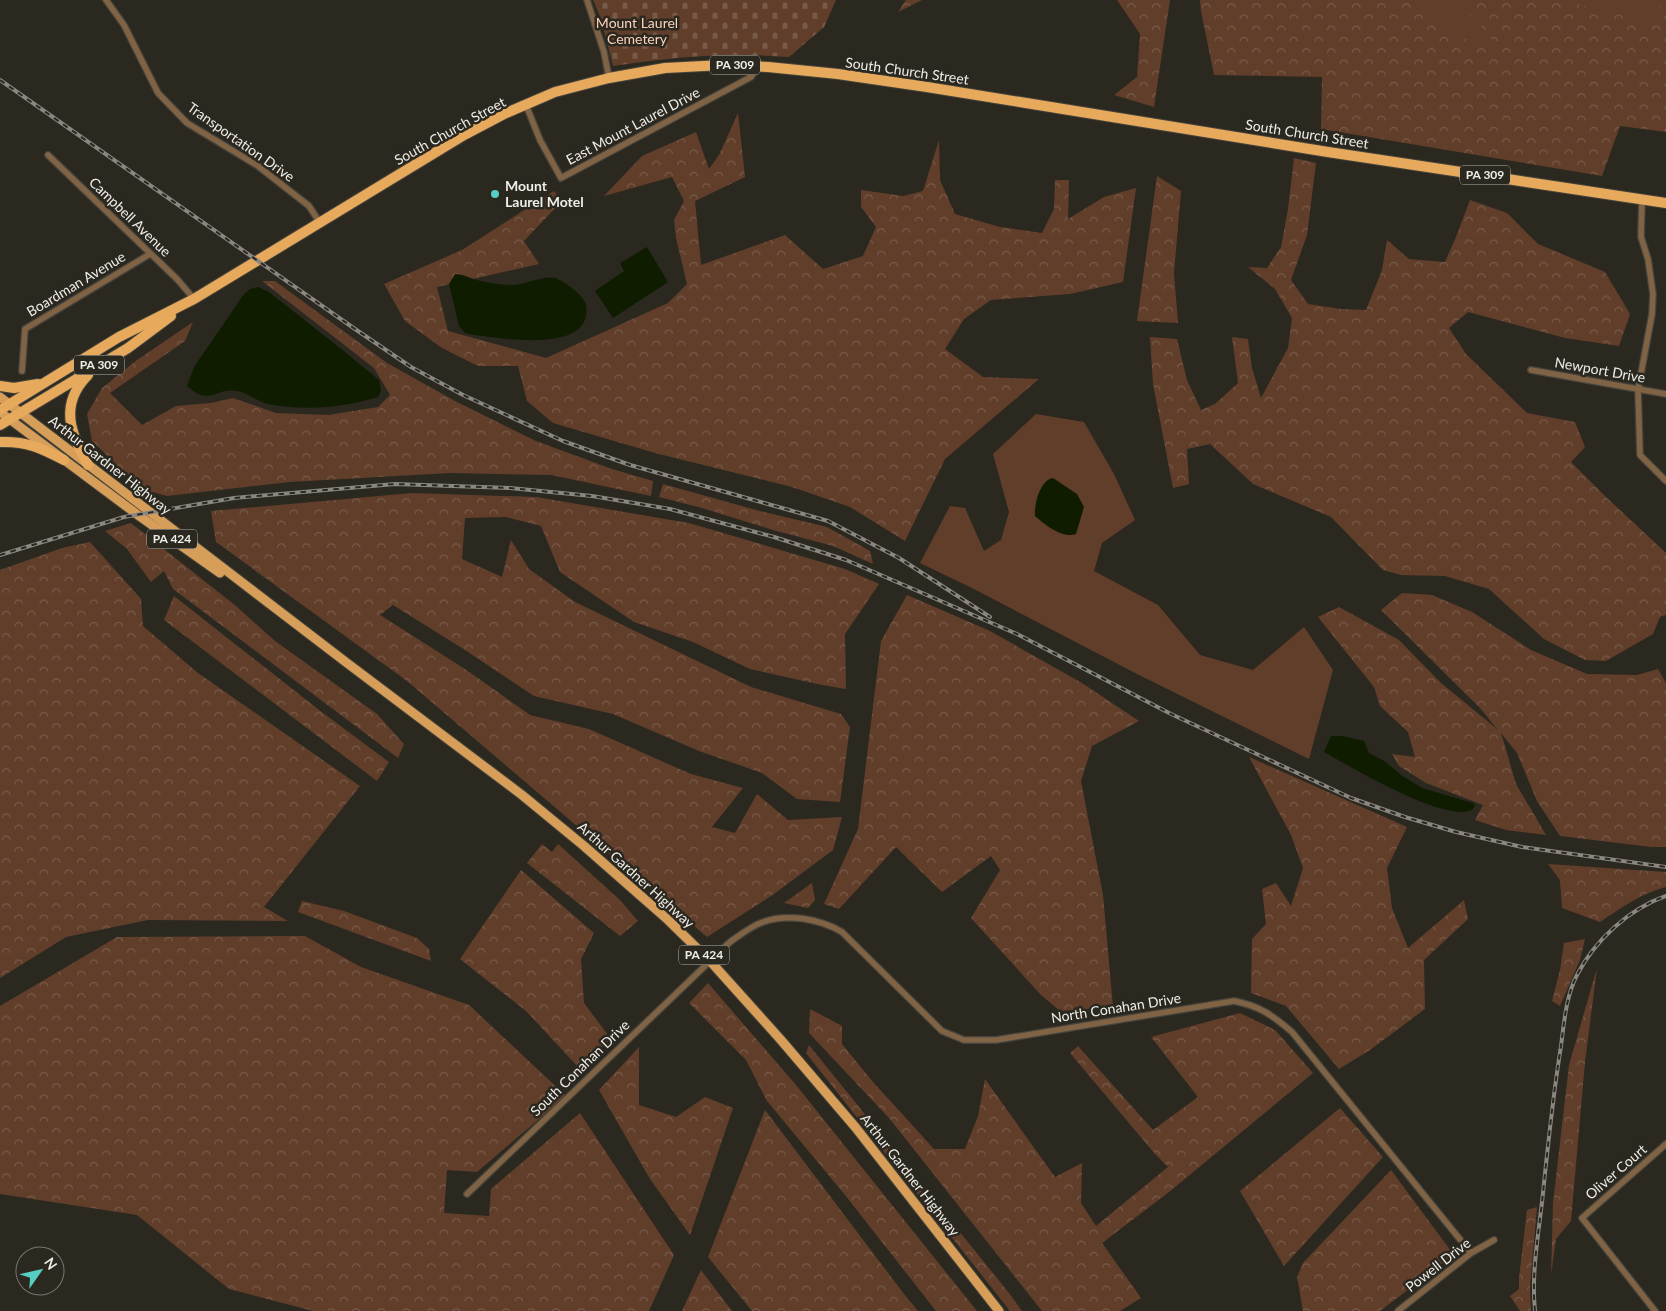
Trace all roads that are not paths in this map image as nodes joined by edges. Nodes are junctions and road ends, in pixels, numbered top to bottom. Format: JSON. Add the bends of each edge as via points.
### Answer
{"nodes":[{"id":1,"x":106,"y":0,"type":"edge"},
{"id":2,"x":587,"y":0,"type":"edge"},
{"id":3,"x":758,"y":67,"type":"junction"},
{"id":4,"x":608,"y":78,"type":"junction"},
{"id":5,"x":526,"y":105,"type":"junction"},
{"id":6,"x":48,"y":156,"type":"dead end"},
{"id":7,"x":1642,"y":199,"type":"junction"},
{"id":8,"x":1666,"y":203,"type":"edge"},
{"id":9,"x":320,"y":223,"type":"junction"},
{"id":10,"x":150,"y":254,"type":"junction"},
{"id":11,"x":194,"y":299,"type":"junction"},
{"id":12,"x":95,"y":368,"type":"junction"},
{"id":13,"x":1530,"y":370,"type":"dead end"},
{"id":14,"x":22,"y":371,"type":"dead end"},
{"id":15,"x":46,"y":382,"type":"junction"},
{"id":16,"x":0,"y":386,"type":"edge"},
{"id":17,"x":1638,"y":390,"type":"junction"},
{"id":18,"x":1666,"y":394,"type":"edge"},
{"id":19,"x":0,"y":397,"type":"edge"},
{"id":20,"x":3,"y":409,"type":"edge"},
{"id":21,"x":20,"y":413,"type":"junction"},
{"id":22,"x":10,"y":419,"type":"junction"},
{"id":23,"x":0,"y":425,"type":"edge"},
{"id":24,"x":0,"y":442,"type":"edge"},
{"id":25,"x":64,"y":460,"type":"junction"},
{"id":26,"x":88,"y":465,"type":"junction"},
{"id":27,"x":1666,"y":481,"type":"edge"},
{"id":28,"x":346,"y":663,"type":"junction"},
{"id":29,"x":711,"y":962,"type":"junction"},
{"id":30,"x":1665,"y":1148,"type":"edge"},
{"id":31,"x":467,"y":1194,"type":"dead end"},
{"id":32,"x":1494,"y":1240,"type":"dead end"},
{"id":33,"x":1471,"y":1253,"type":"junction"},
{"id":34,"x":999,"y":1311,"type":"edge"},
{"id":35,"x":1398,"y":1311,"type":"edge"},
{"id":36,"x":1655,"y":1311,"type":"edge"}],
"edges":[{"from":1,"to":9,"type":"street","name":"Transportation Drive","via":[[124,24],[158,93],[187,123],[258,166],[309,206]]},
{"from":2,"to":4,"type":"street","via":[[604,52]]},
{"from":3,"to":4,"type":"highway","name":"South Church Street","number":"PA 309","via":[[665,68]]},
{"from":3,"to":5,"type":"street","name":"East Mount Laurel Drive","via":[[751,77],[561,178],[540,140]]},
{"from":3,"to":7,"type":"highway","name":"South Church Street","number":"PA 309","via":[[927,87]]},
{"from":4,"to":5,"type":"highway","name":"South Church Street","number":"PA 309","via":[[555,92]]},
{"from":5,"to":9,"type":"highway","name":"South Church Street","number":"PA 309","via":[[464,135]]},
{"from":6,"to":10,"type":"street","name":"Campbell Avenue"},
{"from":7,"to":8,"type":"highway","name":"South Church Street","number":"PA 309"},
{"from":7,"to":17,"type":"street","via":[[1641,237],[1653,294]]},
{"from":9,"to":11,"type":"highway","name":"South Church Street","number":"PA 309"},
{"from":10,"to":11,"type":"street","name":"Campbell Avenue"},
{"from":10,"to":14,"type":"street","name":"Boardman Avenue","via":[[25,330]]},
{"from":11,"to":12,"type":"highway","name":"South Church Street","number":"PA 309"},
{"from":11,"to":15,"type":"highway","name":"South Church Street","number":"PA 309","via":[[119,337]]},
{"from":12,"to":21,"type":"highway","name":"South Church Street","number":"PA 309"},
{"from":12,"to":26,"type":"highway","via":[[77,388],[70,407],[72,435]]},
{"from":13,"to":17,"type":"street","name":"Newport Drive"},
{"from":15,"to":16,"type":"highway","via":[[14,388]]},
{"from":15,"to":20,"type":"highway","name":"South Church Street","number":"PA 309"},
{"from":17,"to":18,"type":"street","name":"Newport Drive"},
{"from":17,"to":27,"type":"street","via":[[1640,455]]},
{"from":19,"to":20,"type":"main road","name":"Arthur Gardner Highway","number":"PA 424"},
{"from":20,"to":21,"type":"main road","name":"Arthur Gardner Highway","number":"PA 424"},
{"from":20,"to":22,"type":"main road","name":"Arthur Gardner Highway","number":"PA 424"},
{"from":21,"to":22,"type":"highway","name":"South Church Street","number":"PA 309"},
{"from":21,"to":26,"type":"main road","name":"Arthur Gardner Highway","number":"PA 424"},
{"from":22,"to":23,"type":"highway","name":"South Church Street","number":"PA 309"},
{"from":22,"to":25,"type":"main road","name":"Arthur Gardner Highway","number":"PA 424"},
{"from":24,"to":25,"type":"highway","via":[[35,445]]},
{"from":25,"to":28,"type":"main road","name":"Arthur Gardner Highway","number":"PA 424"},
{"from":26,"to":28,"type":"main road","name":"Arthur Gardner Highway","number":"PA 424"},
{"from":28,"to":29,"type":"main road","name":"Arthur Gardner Highway","number":"PA 424","via":[[522,795],[666,918]]},
{"from":29,"to":31,"type":"street","name":"South Conahan Drive"},
{"from":29,"to":33,"type":"street","name":"North Conahan Drive","via":[[744,932],[763,922],[783,918],[832,926],[842,932],[942,1031],[964,1040],[996,1040],[1234,1001],[1253,1005],[1292,1032]]},
{"from":29,"to":34,"type":"main road","name":"Arthur Gardner Highway","number":"PA 424","via":[[856,1128]]},
{"from":30,"to":36,"type":"street","name":"Oliver Court","via":[[1582,1218]]},
{"from":32,"to":33,"type":"street","name":"Powell Drive"},
{"from":33,"to":35,"type":"street","name":"Powell Drive"}]}
